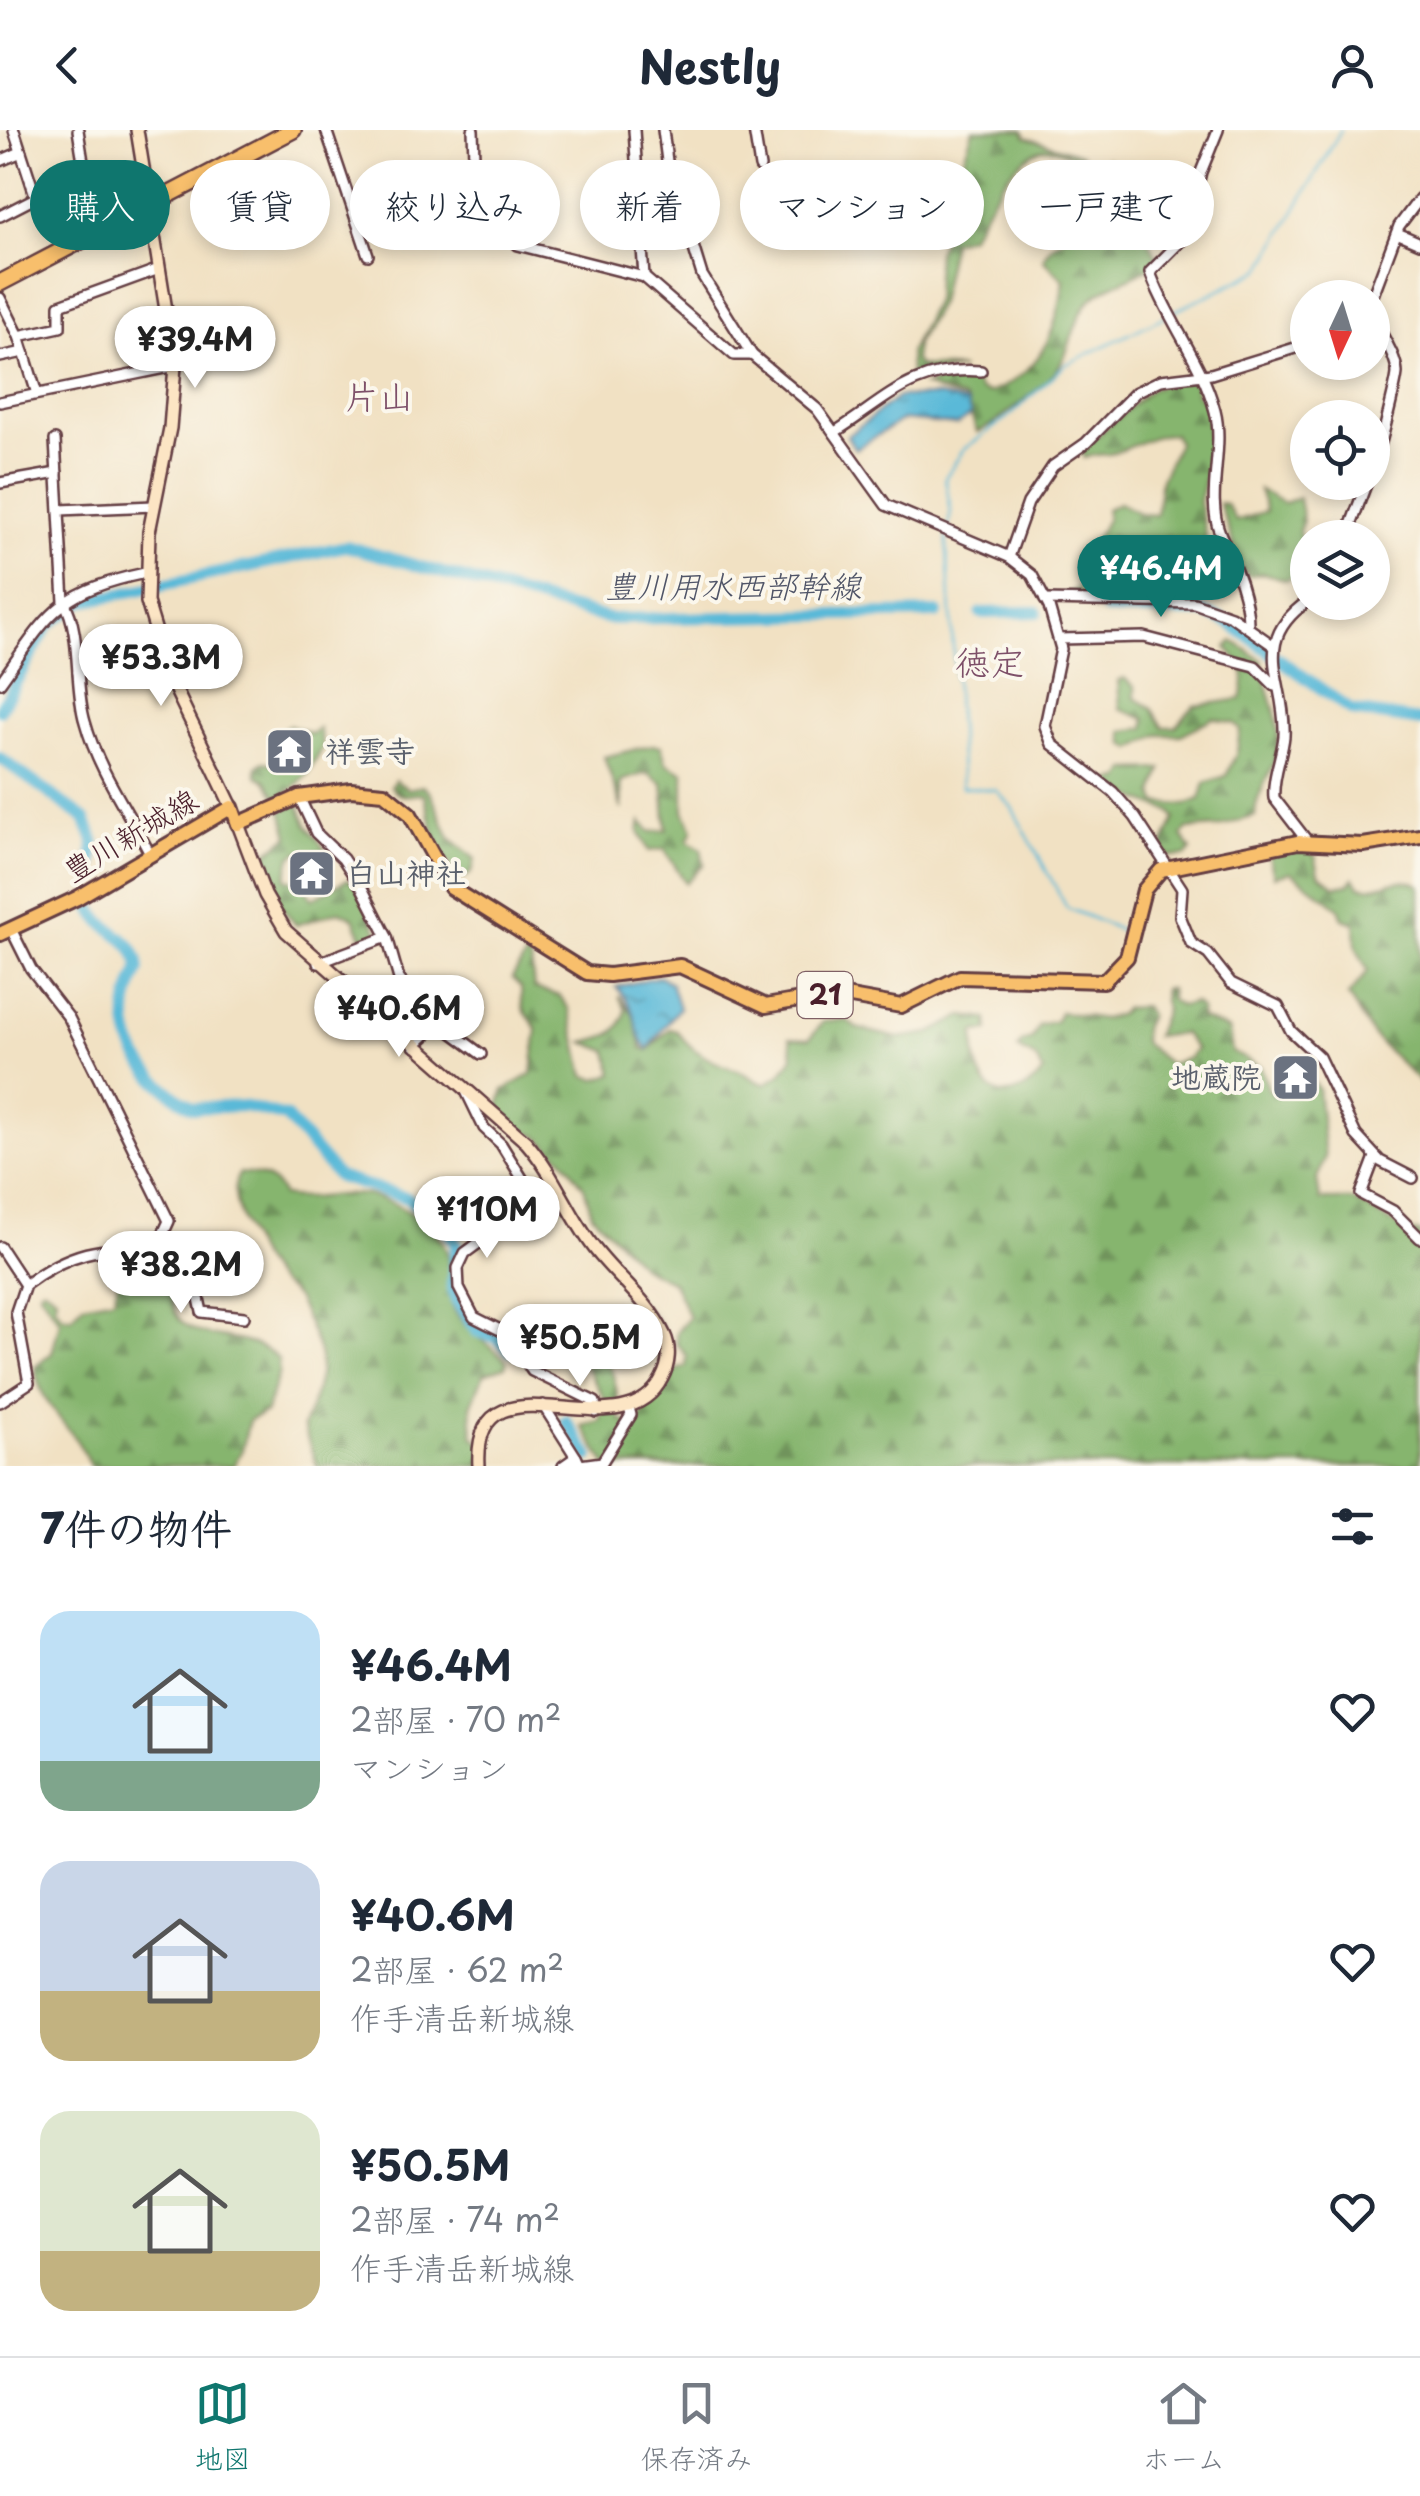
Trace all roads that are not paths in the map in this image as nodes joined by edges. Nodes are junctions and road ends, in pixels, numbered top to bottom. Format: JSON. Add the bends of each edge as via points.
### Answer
{"nodes":[{"id":1,"x":14,"y":130,"type":"edge"},
{"id":2,"x":78,"y":130,"type":"edge"},
{"id":3,"x":137,"y":130,"type":"edge"},
{"id":4,"x":293,"y":130,"type":"edge"},
{"id":5,"x":326,"y":130,"type":"edge"},
{"id":6,"x":473,"y":130,"type":"edge"},
{"id":7,"x":634,"y":130,"type":"edge"},
{"id":8,"x":663,"y":130,"type":"edge"},
{"id":9,"x":754,"y":130,"type":"edge"},
{"id":10,"x":1218,"y":130,"type":"edge"},
{"id":11,"x":20,"y":152,"type":"junction"},
{"id":12,"x":83,"y":160,"type":"edge"},
{"id":13,"x":142,"y":160,"type":"edge"},
{"id":14,"x":759,"y":160,"type":"edge"},
{"id":15,"x":0,"y":161,"type":"edge"},
{"id":16,"x":30,"y":181,"type":"edge"},
{"id":17,"x":170,"y":196,"type":"edge"},
{"id":18,"x":1420,"y":198,"type":"edge"},
{"id":19,"x":30,"y":201,"type":"edge"},
{"id":20,"x":0,"y":216,"type":"edge"},
{"id":21,"x":1396,"y":232,"type":"junction"},
{"id":22,"x":1420,"y":242,"type":"edge"},
{"id":23,"x":65,"y":250,"type":"edge"},
{"id":24,"x":156,"y":250,"type":"edge"},
{"id":25,"x":368,"y":255,"type":"dead end"},
{"id":26,"x":159,"y":269,"type":"junction"},
{"id":27,"x":644,"y":277,"type":"junction"},
{"id":28,"x":1379,"y":280,"type":"edge"},
{"id":29,"x":0,"y":283,"type":"edge"},
{"id":30,"x":0,"y":298,"type":"edge"},
{"id":31,"x":19,"y":336,"type":"junction"},
{"id":32,"x":1290,"y":349,"type":"edge"},
{"id":33,"x":24,"y":352,"type":"junction"},
{"id":34,"x":752,"y":355,"type":"junction"},
{"id":35,"x":1390,"y":356,"type":"edge"},
{"id":36,"x":0,"y":357,"type":"edge"},
{"id":37,"x":175,"y":366,"type":"junction"},
{"id":38,"x":981,"y":371,"type":"dead end"},
{"id":39,"x":1203,"y":376,"type":"junction"},
{"id":40,"x":37,"y":394,"type":"junction"},
{"id":41,"x":1389,"y":400,"type":"edge"},
{"id":42,"x":0,"y":402,"type":"edge"},
{"id":43,"x":835,"y":432,"type":"junction"},
{"id":44,"x":55,"y":440,"type":"dead end"},
{"id":45,"x":58,"y":473,"type":"junction"},
{"id":46,"x":0,"y":483,"type":"edge"},
{"id":47,"x":154,"y":506,"type":"junction"},
{"id":48,"x":60,"y":510,"type":"junction"},
{"id":49,"x":1010,"y":557,"type":"junction"},
{"id":50,"x":145,"y":575,"type":"junction"},
{"id":51,"x":1046,"y":600,"type":"junction"},
{"id":52,"x":65,"y":603,"type":"junction"},
{"id":53,"x":1290,"y":616,"type":"edge"},
{"id":54,"x":1248,"y":627,"type":"junction"},
{"id":55,"x":1060,"y":639,"type":"junction"},
{"id":56,"x":159,"y":650,"type":"junction"},
{"id":57,"x":1273,"y":652,"type":"junction"},
{"id":58,"x":78,"y":672,"type":"junction"},
{"id":59,"x":0,"y":683,"type":"edge"},
{"id":60,"x":1278,"y":687,"type":"junction"},
{"id":61,"x":299,"y":798,"type":"junction"},
{"id":62,"x":232,"y":807,"type":"junction"},
{"id":63,"x":238,"y":824,"type":"junction"},
{"id":64,"x":1420,"y":836,"type":"edge"},
{"id":65,"x":1308,"y":842,"type":"junction"},
{"id":66,"x":150,"y":854,"type":"junction"},
{"id":67,"x":1170,"y":866,"type":"junction"},
{"id":68,"x":5,"y":932,"type":"edge"},
{"id":69,"x":387,"y":937,"type":"junction"},
{"id":70,"x":318,"y":963,"type":"junction"},
{"id":71,"x":436,"y":1023,"type":"junction"},
{"id":72,"x":414,"y":1046,"type":"junction"},
{"id":73,"x":481,"y":1054,"type":"dead end"},
{"id":74,"x":466,"y":1091,"type":"junction"},
{"id":75,"x":1375,"y":1157,"type":"junction"},
{"id":76,"x":1413,"y":1178,"type":"dead end"},
{"id":77,"x":1420,"y":1238,"type":"edge"},
{"id":78,"x":0,"y":1248,"type":"edge"},
{"id":79,"x":151,"y":1260,"type":"junction"},
{"id":80,"x":25,"y":1286,"type":"junction"},
{"id":81,"x":244,"y":1317,"type":"dead end"},
{"id":82,"x":0,"y":1402,"type":"edge"},
{"id":83,"x":543,"y":1405,"type":"junction"},
{"id":84,"x":629,"y":1408,"type":"junction"},
{"id":85,"x":596,"y":1412,"type":"junction"},
{"id":86,"x":576,"y":1457,"type":"junction"},
{"id":87,"x":479,"y":1466,"type":"edge"},
{"id":88,"x":563,"y":1466,"type":"edge"}],
"edges":[{"from":1,"to":11,"type":"street"},
{"from":2,"to":12,"type":"street"},
{"from":3,"to":13,"type":"main road"},
{"from":4,"to":17,"type":"highway"},
{"from":5,"to":25,"type":"street"},
{"from":6,"to":27,"type":"street","via":[[490,213],[518,245]]},
{"from":7,"to":27,"type":"street"},
{"from":8,"to":34,"type":"street","via":[[666,161],[702,275]]},
{"from":9,"to":14,"type":"street"},
{"from":10,"to":39,"type":"street","via":[[1184,241],[1150,272]]},
{"from":11,"to":15,"type":"street"},
{"from":11,"to":16,"type":"street"},
{"from":18,"to":21,"type":"street"},
{"from":19,"to":20,"type":"street"},
{"from":21,"to":22,"type":"street"},
{"from":21,"to":28,"type":"street"},
{"from":23,"to":29,"type":"highway"},
{"from":24,"to":26,"type":"main road"},
{"from":26,"to":31,"type":"street","via":[[60,305],[60,327]]},
{"from":26,"to":37,"type":"main road"},
{"from":27,"to":34,"type":"street","via":[[734,355]]},
{"from":30,"to":31,"type":"street"},
{"from":31,"to":33,"type":"street"},
{"from":32,"to":39,"type":"street"},
{"from":33,"to":36,"type":"street"},
{"from":33,"to":40,"type":"street"},
{"from":34,"to":43,"type":"street","via":[[809,400]]},
{"from":35,"to":41,"type":"street","via":[[1397,372]]},
{"from":37,"to":40,"type":"street"},
{"from":37,"to":47,"type":"main road"},
{"from":38,"to":43,"type":"street","via":[[892,390]]},
{"from":39,"to":49,"type":"street","via":[[1145,386],[1052,466],[1028,503]]},
{"from":39,"to":54,"type":"street","via":[[1218,427],[1215,506]]},
{"from":40,"to":42,"type":"street"},
{"from":43,"to":49,"type":"street","via":[[886,505]]},
{"from":44,"to":45,"type":"street"},
{"from":45,"to":46,"type":"street"},
{"from":45,"to":48,"type":"street"},
{"from":47,"to":48,"type":"street"},
{"from":47,"to":50,"type":"main road"},
{"from":48,"to":52,"type":"street"},
{"from":49,"to":51,"type":"street","via":[[1026,568]]},
{"from":50,"to":52,"type":"street"},
{"from":50,"to":56,"type":"main road"},
{"from":51,"to":54,"type":"street","via":[[1194,603]]},
{"from":51,"to":55,"type":"street"},
{"from":52,"to":58,"type":"street"},
{"from":52,"to":59,"type":"street","via":[[34,630]]},
{"from":53,"to":57,"type":"street"},
{"from":54,"to":57,"type":"street"},
{"from":55,"to":60,"type":"street","via":[[1144,637],[1255,666]]},
{"from":55,"to":67,"type":"street","via":[[1047,735],[1126,804]]},
{"from":56,"to":58,"type":"street"},
{"from":56,"to":62,"type":"main road"},
{"from":57,"to":60,"type":"street"},
{"from":58,"to":66,"type":"street","via":[[85,724]]},
{"from":60,"to":65,"type":"street","via":[[1284,731],[1274,798]]},
{"from":61,"to":63,"type":"main road","name":"豊川新城線","number":"21"},
{"from":61,"to":67,"type":"main road","name":"豊川新城線","number":"21","via":[[370,790],[395,798],[451,888],[587,973],[680,966],[766,1006],[834,994],[901,1006],[960,976],[1104,981],[1131,950],[1150,878]]},
{"from":61,"to":69,"type":"street","via":[[316,833],[353,872]]},
{"from":62,"to":63,"type":"main road","name":"豊川新城線"},
{"from":62,"to":66,"type":"main road","name":"豊川新城線"},
{"from":63,"to":70,"type":"main road","via":[[276,916]]},
{"from":64,"to":65,"type":"main road","via":[[1356,845]]},
{"from":65,"to":67,"type":"main road"},
{"from":66,"to":68,"type":"main road","name":"豊川新城線"},
{"from":67,"to":75,"type":"street","via":[[1182,889],[1180,916],[1191,943],[1231,983],[1278,1006],[1319,1058],[1356,1135]]},
{"from":68,"to":79,"type":"street","via":[[69,1018],[168,1220]]},
{"from":69,"to":70,"type":"street"},
{"from":69,"to":71,"type":"street","via":[[396,973]]},
{"from":70,"to":72,"type":"main road"},
{"from":71,"to":72,"type":"street"},
{"from":71,"to":73,"type":"street"},
{"from":72,"to":74,"type":"main road"},
{"from":74,"to":84,"type":"main road","via":[[540,1158],[589,1242],[664,1332],[665,1372],[650,1395]]},
{"from":74,"to":85,"type":"street","via":[[536,1201],[466,1254],[458,1268],[459,1288],[474,1317],[510,1336],[532,1371],[595,1402]]},
{"from":75,"to":76,"type":"street"},
{"from":75,"to":77,"type":"street","via":[[1361,1194],[1393,1211]]},
{"from":78,"to":80,"type":"street"},
{"from":79,"to":80,"type":"street","via":[[126,1247],[96,1250]]},
{"from":79,"to":81,"type":"street","via":[[192,1266],[202,1312]]},
{"from":80,"to":82,"type":"street","via":[[16,1312],[29,1383]]},
{"from":83,"to":85,"type":"main road"},
{"from":83,"to":86,"type":"street"},
{"from":83,"to":87,"type":"main road","via":[[493,1416],[482,1432]]},
{"from":84,"to":85,"type":"main road"},
{"from":84,"to":86,"type":"street","via":[[632,1415],[602,1462],[580,1464]]},
{"from":86,"to":88,"type":"street"}]}
